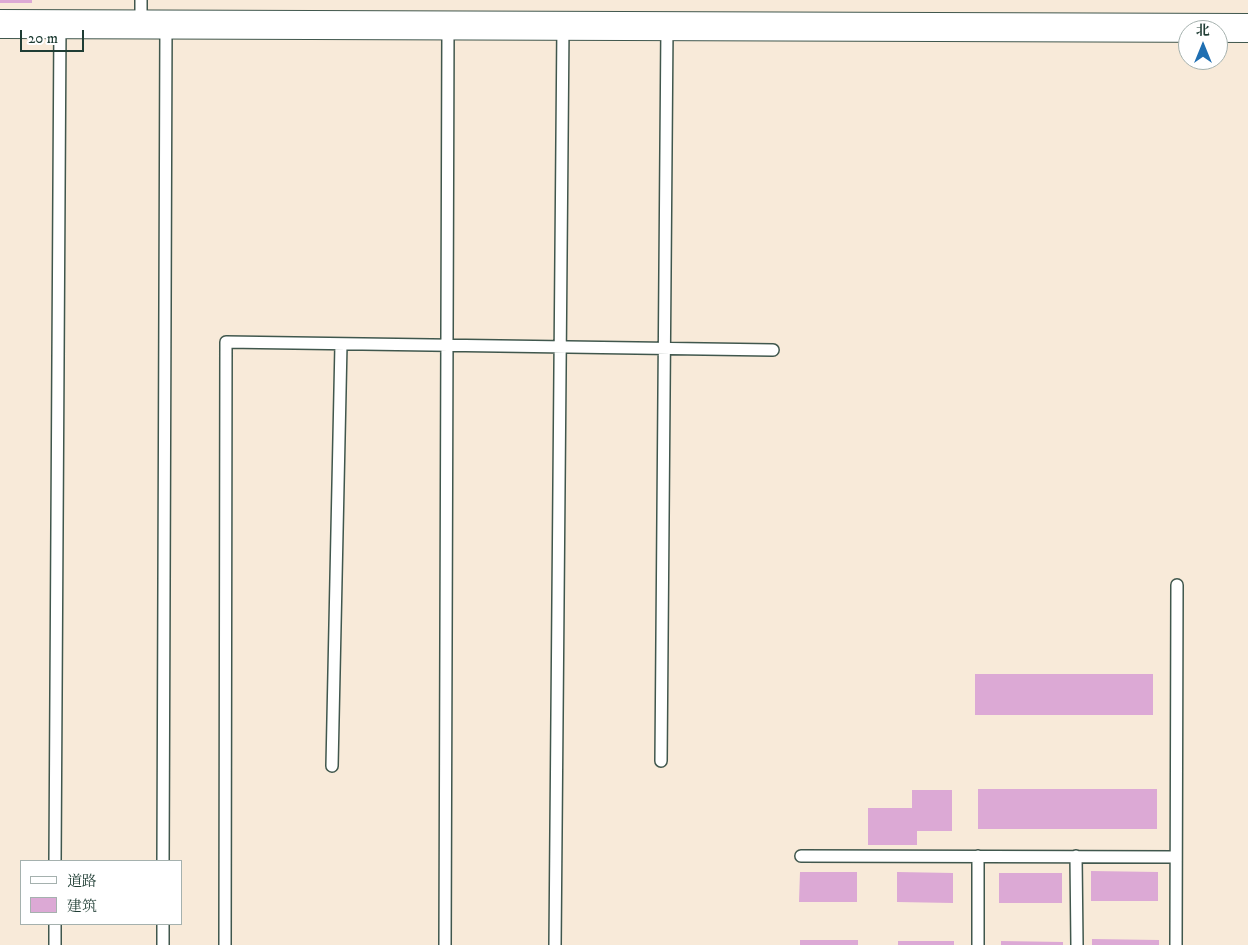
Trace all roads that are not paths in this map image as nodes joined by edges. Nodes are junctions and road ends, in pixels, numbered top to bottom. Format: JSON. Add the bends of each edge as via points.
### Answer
{"nodes":[{"id":1,"x":149,"y":16,"type":"edge"},
{"id":2,"x":0,"y":24,"type":"edge"},
{"id":3,"x":60,"y":24,"type":"junction"},
{"id":4,"x":448,"y":25,"type":"junction"},
{"id":5,"x":563,"y":25,"type":"junction"},
{"id":6,"x":667,"y":26,"type":"junction"},
{"id":7,"x":1248,"y":28,"type":"edge"},
{"id":8,"x":341,"y":344,"type":"junction"},
{"id":9,"x":447,"y":345,"type":"junction"},
{"id":10,"x":560,"y":347,"type":"junction"},
{"id":11,"x":664,"y":348,"type":"junction"},
{"id":12,"x":773,"y":350,"type":"dead end"},
{"id":13,"x":1176,"y":586,"type":"dead end"},
{"id":14,"x":661,"y":761,"type":"dead end"},
{"id":15,"x":332,"y":766,"type":"dead end"},
{"id":16,"x":801,"y":856,"type":"dead end"},
{"id":17,"x":978,"y":856,"type":"junction"},
{"id":18,"x":1076,"y":856,"type":"junction"},
{"id":19,"x":1176,"y":857,"type":"junction"},
{"id":20,"x":55,"y":860,"type":"edge"},
{"id":21,"x":163,"y":860,"type":"edge"},
{"id":22,"x":55,"y":925,"type":"edge"},
{"id":23,"x":163,"y":925,"type":"edge"},
{"id":24,"x":55,"y":945,"type":"edge"},
{"id":25,"x":163,"y":945,"type":"edge"},
{"id":26,"x":225,"y":945,"type":"edge"},
{"id":27,"x":445,"y":945,"type":"edge"},
{"id":28,"x":555,"y":945,"type":"edge"},
{"id":29,"x":978,"y":945,"type":"edge"},
{"id":30,"x":1077,"y":945,"type":"edge"},
{"id":31,"x":1176,"y":945,"type":"edge"}],
"edges":[{"from":1,"to":3,"type":"street"},
{"from":1,"to":4,"type":"street"},
{"from":1,"to":21,"type":"lane"},
{"from":2,"to":3,"type":"street"},
{"from":3,"to":20,"type":"lane"},
{"from":4,"to":5,"type":"street"},
{"from":4,"to":9,"type":"lane"},
{"from":5,"to":6,"type":"street"},
{"from":5,"to":10,"type":"lane"},
{"from":6,"to":7,"type":"street"},
{"from":6,"to":11,"type":"lane"},
{"from":8,"to":9,"type":"lane"},
{"from":8,"to":15,"type":"lane"},
{"from":8,"to":26,"type":"lane","via":[[226,342]]},
{"from":9,"to":10,"type":"lane"},
{"from":9,"to":27,"type":"lane"},
{"from":10,"to":11,"type":"lane"},
{"from":10,"to":28,"type":"lane"},
{"from":11,"to":12,"type":"lane"},
{"from":11,"to":14,"type":"lane"},
{"from":13,"to":19,"type":"lane"},
{"from":16,"to":17,"type":"lane"},
{"from":17,"to":18,"type":"lane"},
{"from":17,"to":29,"type":"lane"},
{"from":18,"to":19,"type":"lane"},
{"from":18,"to":30,"type":"lane"},
{"from":19,"to":31,"type":"lane"},
{"from":22,"to":24,"type":"lane"},
{"from":23,"to":25,"type":"lane"}]}
